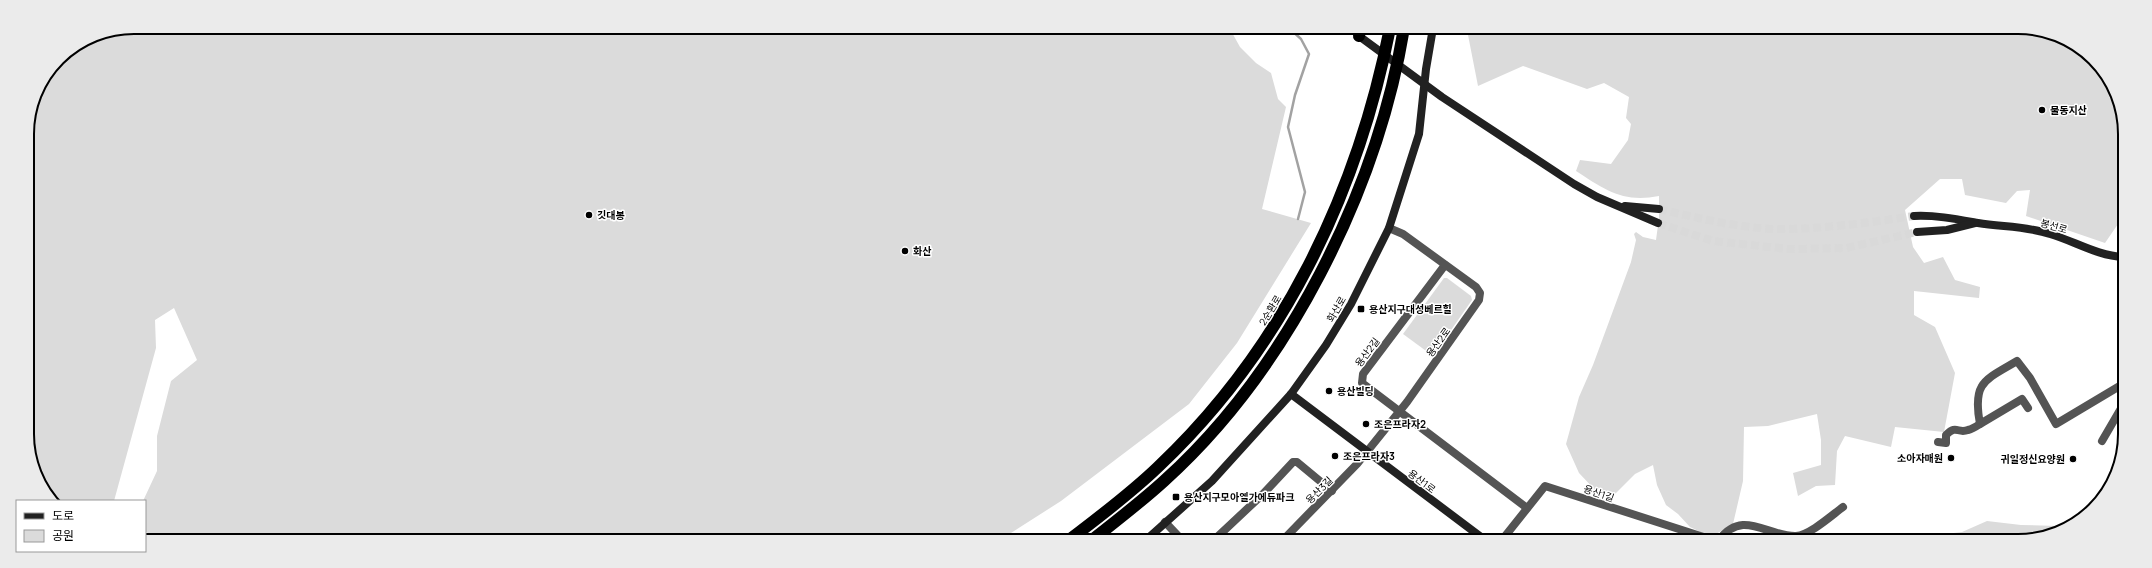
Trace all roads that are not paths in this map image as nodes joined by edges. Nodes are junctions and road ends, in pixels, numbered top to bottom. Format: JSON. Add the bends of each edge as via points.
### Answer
{"nodes":[{"id":1,"x":1361,"y":34,"type":"edge"},
{"id":2,"x":1389,"y":34,"type":"edge"},
{"id":3,"x":1403,"y":34,"type":"edge"},
{"id":4,"x":1432,"y":34,"type":"edge"},
{"id":5,"x":1426,"y":86,"type":"junction"},
{"id":6,"x":1620,"y":206,"type":"junction"},
{"id":7,"x":1660,"y":209,"type":"tunnel mouth"},
{"id":8,"x":1914,"y":216,"type":"tunnel mouth"},
{"id":9,"x":1658,"y":223,"type":"tunnel mouth"},
{"id":10,"x":1977,"y":223,"type":"junction"},
{"id":11,"x":1389,"y":228,"type":"junction"},
{"id":12,"x":1917,"y":232,"type":"tunnel mouth"},
{"id":13,"x":2118,"y":257,"type":"edge"},
{"id":14,"x":1445,"y":265,"type":"junction"},
{"id":15,"x":2118,"y":387,"type":"edge"},
{"id":16,"x":1291,"y":394,"type":"junction"},
{"id":17,"x":2028,"y":408,"type":"dead end"},
{"id":18,"x":1400,"y":411,"type":"junction"},
{"id":19,"x":2118,"y":414,"type":"edge"},
{"id":20,"x":1980,"y":424,"type":"junction"},
{"id":21,"x":2102,"y":441,"type":"dead end"},
{"id":22,"x":1938,"y":442,"type":"dead end"},
{"id":23,"x":1367,"y":452,"type":"junction"},
{"id":24,"x":1332,"y":492,"type":"junction"},
{"id":25,"x":1843,"y":507,"type":"dead end"},
{"id":26,"x":1527,"y":508,"type":"junction"},
{"id":27,"x":1165,"y":522,"type":"junction"},
{"id":28,"x":1077,"y":534,"type":"edge"},
{"id":29,"x":1099,"y":534,"type":"edge"},
{"id":30,"x":1152,"y":534,"type":"edge"},
{"id":31,"x":1176,"y":534,"type":"edge"},
{"id":32,"x":1220,"y":534,"type":"edge"},
{"id":33,"x":1289,"y":534,"type":"edge"},
{"id":34,"x":1477,"y":534,"type":"edge"},
{"id":35,"x":1507,"y":534,"type":"edge"},
{"id":36,"x":1694,"y":534,"type":"edge"},
{"id":37,"x":1724,"y":534,"type":"edge"},
{"id":38,"x":1786,"y":534,"type":"edge"},
{"id":39,"x":1803,"y":534,"type":"edge"}],
"edges":[{"from":1,"to":5,"type":"main road"},
{"from":2,"to":28,"type":"highway","name":"2순환로","via":[[1359,148],[1336,210],[1310,266],[1276,325],[1244,371],[1202,422],[1158,467]]},
{"from":3,"to":29,"type":"highway","via":[[1392,81],[1353,204],[1325,266],[1298,314],[1240,397],[1204,441],[1164,481]]},
{"from":4,"to":5,"type":"main road","name":"화산로"},
{"from":5,"to":6,"type":"main road","via":[[1574,184]]},
{"from":5,"to":11,"type":"main road","name":"화산로","via":[[1419,134]]},
{"from":6,"to":7,"type":"main road"},
{"from":6,"to":9,"type":"main road"},
{"from":8,"to":10,"type":"main road","name":"봉선로","via":[[1954,218]]},
{"from":10,"to":12,"type":"main road","via":[[1947,230]]},
{"from":10,"to":13,"type":"main road","name":"봉선로","via":[[2048,233],[2089,249]]},
{"from":11,"to":14,"type":"street","name":"용산2로","via":[[1404,234]]},
{"from":11,"to":16,"type":"main road","name":"화산로","via":[[1351,304]]},
{"from":14,"to":18,"type":"street","name":"용산2로","via":[[1476,287],[1480,293],[1479,300]]},
{"from":14,"to":18,"type":"street","name":"용산2길","via":[[1361,379],[1364,386]]},
{"from":15,"to":20,"type":"street","via":[[2056,424],[2030,378],[2017,361],[1986,379],[1978,394]]},
{"from":16,"to":23,"type":"main road","name":"용산1로"},
{"from":16,"to":27,"type":"main road","name":"화산로","via":[[1212,481]]},
{"from":17,"to":20,"type":"street","via":[[2022,399]]},
{"from":18,"to":23,"type":"street","name":"용산2로"},
{"from":18,"to":26,"type":"street","name":"용산2길"},
{"from":19,"to":21,"type":"street"},
{"from":20,"to":22,"type":"street","via":[[1967,431],[1952,430],[1946,435],[1946,443]]},
{"from":23,"to":24,"type":"street","name":"용산3길"},
{"from":23,"to":34,"type":"main road","name":"용산1로"},
{"from":24,"to":32,"type":"street","via":[[1297,462],[1293,462]]},
{"from":24,"to":33,"type":"street","name":"용산3길"},
{"from":25,"to":39,"type":"street"},
{"from":26,"to":35,"type":"street","name":"용산1길"},
{"from":26,"to":36,"type":"street","name":"용산1길","via":[[1545,486]]},
{"from":27,"to":30,"type":"main road","name":"화산로"},
{"from":27,"to":31,"type":"street"},
{"from":37,"to":38,"type":"street","via":[[1743,525],[1754,525]]}]}
